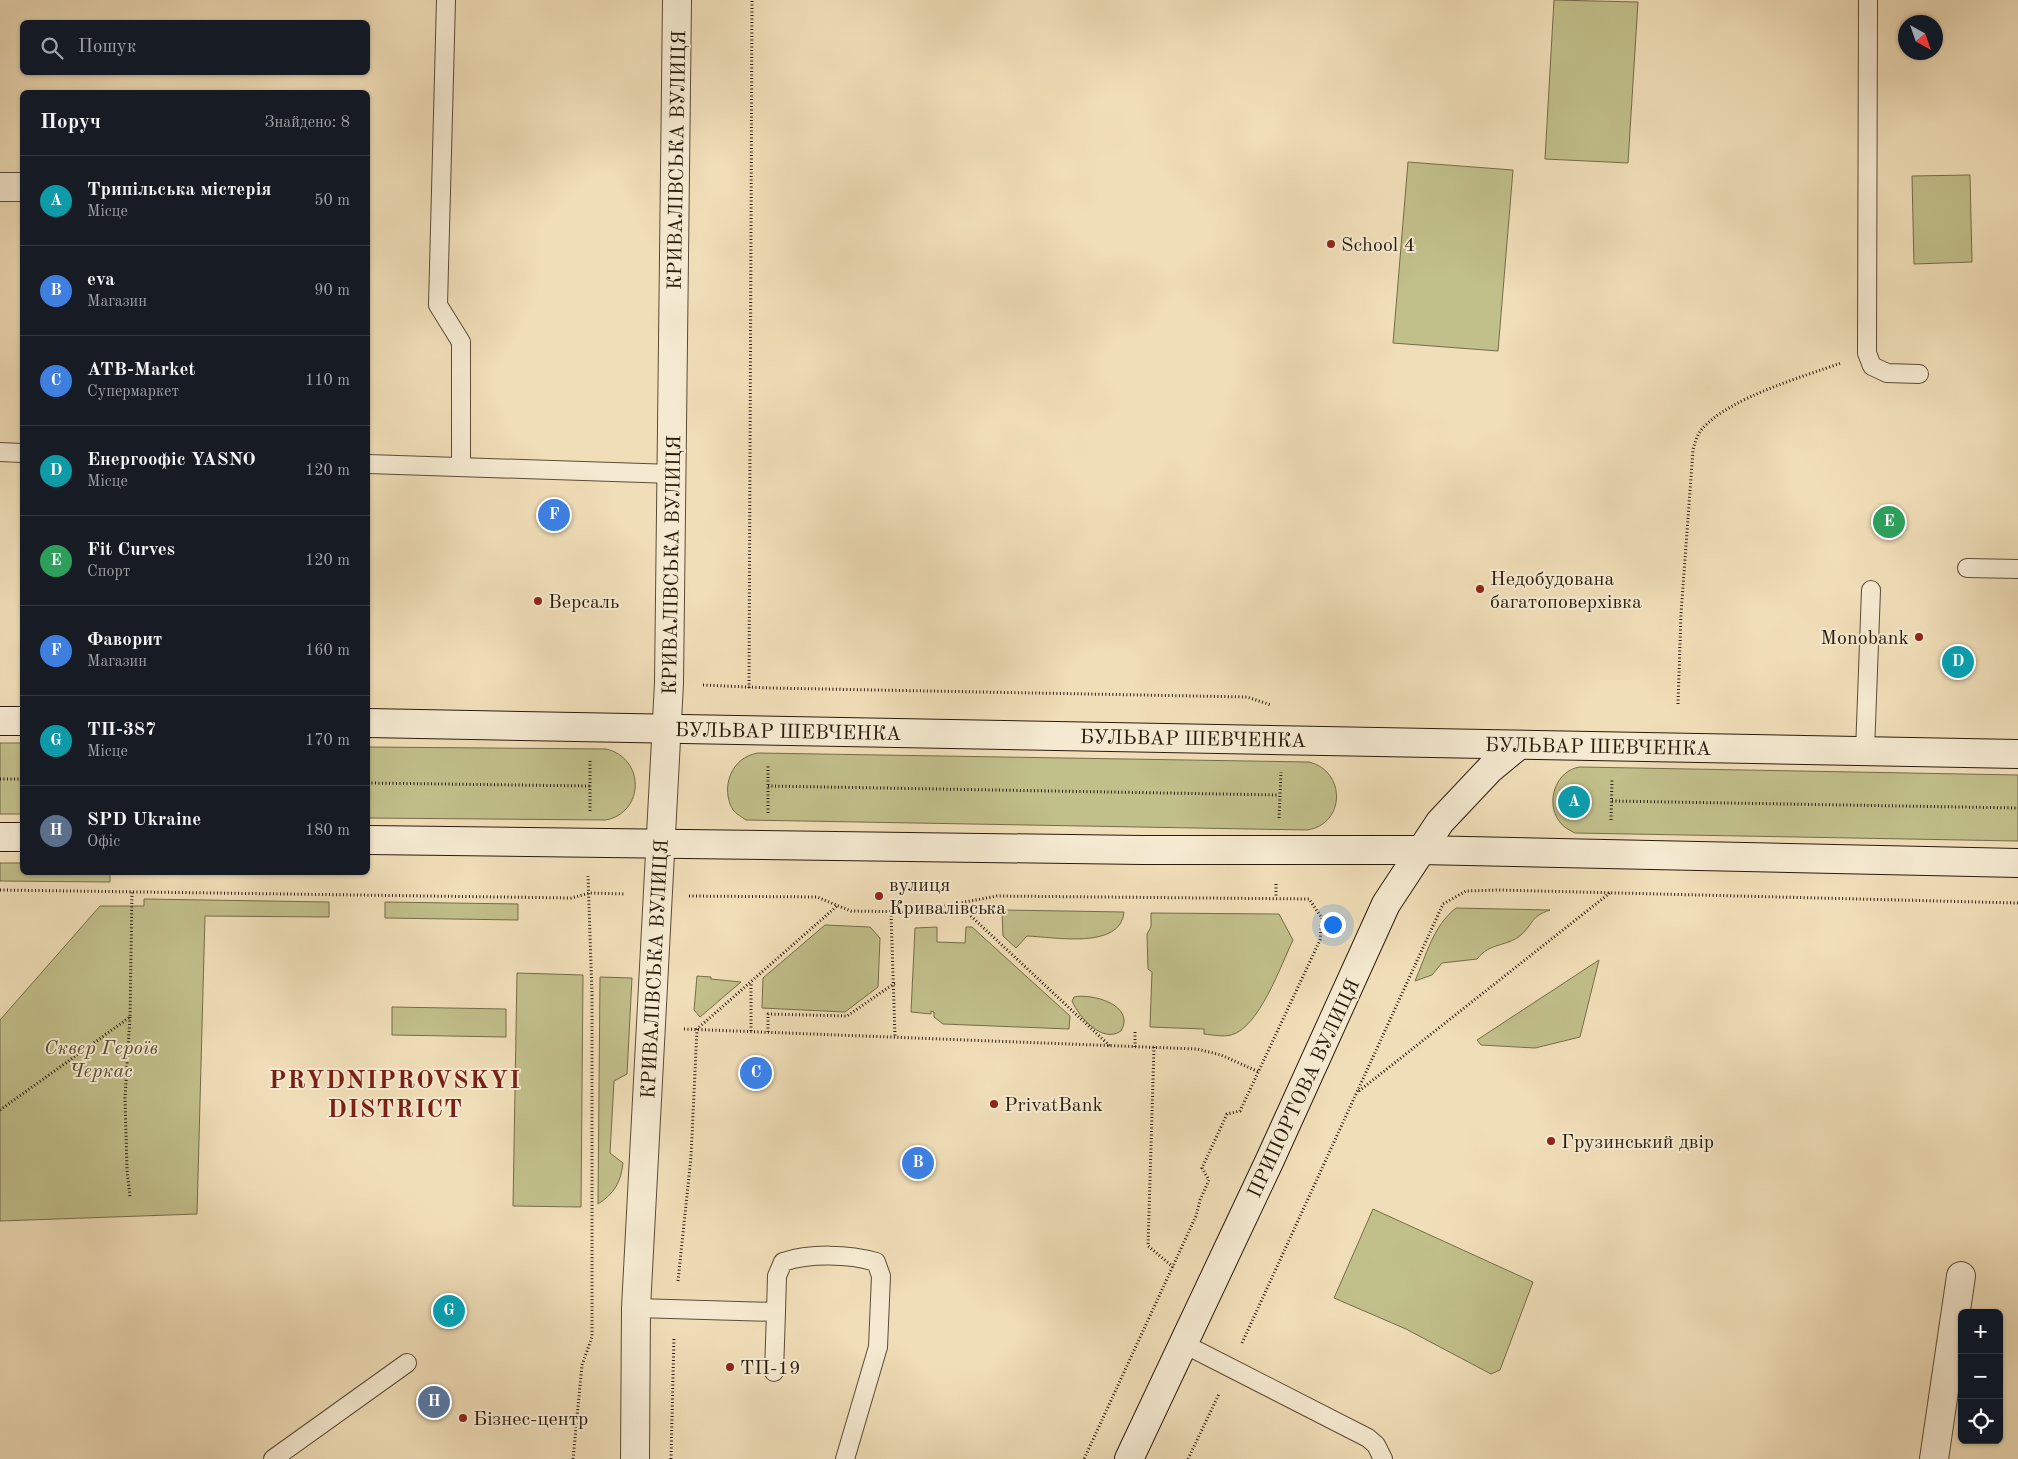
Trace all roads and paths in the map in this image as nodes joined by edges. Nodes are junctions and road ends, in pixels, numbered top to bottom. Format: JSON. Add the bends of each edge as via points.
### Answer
{"nodes":[{"id":1,"x":446,"y":0,"type":"edge"},
{"id":2,"x":677,"y":0,"type":"edge"},
{"id":3,"x":752,"y":0,"type":"edge"},
{"id":4,"x":1868,"y":0,"type":"edge"},
{"id":5,"x":0,"y":187,"type":"edge"},
{"id":6,"x":20,"y":187,"type":"edge"},
{"id":7,"x":1867,"y":353,"type":"junction"},
{"id":8,"x":1919,"y":374,"type":"dead end"},
{"id":9,"x":0,"y":452,"type":"edge"},
{"id":10,"x":20,"y":453,"type":"edge"},
{"id":11,"x":370,"y":464,"type":"edge"},
{"id":12,"x":461,"y":467,"type":"junction"},
{"id":13,"x":673,"y":474,"type":"junction"},
{"id":14,"x":1967,"y":568,"type":"dead end"},
{"id":15,"x":2018,"y":569,"type":"edge"},
{"id":16,"x":1871,"y":590,"type":"dead end"},
{"id":17,"x":703,"y":685,"type":"dead end"},
{"id":18,"x":749,"y":688,"type":"junction"},
{"id":19,"x":1678,"y":704,"type":"dead end"},
{"id":20,"x":1274,"y":706,"type":"dead end"},
{"id":21,"x":0,"y":721,"type":"edge"},
{"id":22,"x":20,"y":721,"type":"edge"},
{"id":23,"x":370,"y":723,"type":"edge"},
{"id":24,"x":666,"y":729,"type":"junction"},
{"id":25,"x":1519,"y":745,"type":"junction"},
{"id":26,"x":590,"y":751,"type":"dead end"},
{"id":27,"x":1865,"y":752,"type":"junction"},
{"id":28,"x":2018,"y":754,"type":"edge"},
{"id":29,"x":768,"y":756,"type":"dead end"},
{"id":30,"x":1281,"y":766,"type":"dead end"},
{"id":31,"x":1612,"y":777,"type":"dead end"},
{"id":32,"x":0,"y":779,"type":"edge"},
{"id":33,"x":20,"y":779,"type":"edge"},
{"id":34,"x":370,"y":783,"type":"edge"},
{"id":35,"x":590,"y":786,"type":"junction"},
{"id":36,"x":768,"y":786,"type":"junction"},
{"id":37,"x":1279,"y":795,"type":"junction"},
{"id":38,"x":1612,"y":801,"type":"junction"},
{"id":39,"x":2018,"y":808,"type":"edge"},
{"id":40,"x":590,"y":817,"type":"dead end"},
{"id":41,"x":768,"y":818,"type":"dead end"},
{"id":42,"x":1612,"y":821,"type":"dead end"},
{"id":43,"x":1278,"y":826,"type":"dead end"},
{"id":44,"x":0,"y":836,"type":"edge"},
{"id":45,"x":20,"y":837,"type":"edge"},
{"id":46,"x":370,"y":840,"type":"edge"},
{"id":47,"x":661,"y":843,"type":"junction"},
{"id":48,"x":1420,"y":850,"type":"junction"},
{"id":49,"x":2018,"y":863,"type":"edge"},
{"id":50,"x":587,"y":868,"type":"dead end"},
{"id":51,"x":1276,"y":875,"type":"dead end"},
{"id":52,"x":0,"y":890,"type":"edge"},
{"id":53,"x":132,"y":892,"type":"junction"},
{"id":54,"x":590,"y":893,"type":"junction"},
{"id":55,"x":1611,"y":893,"type":"junction"},
{"id":56,"x":631,"y":895,"type":"dead end"},
{"id":57,"x":693,"y":896,"type":"dead end"},
{"id":58,"x":1276,"y":898,"type":"junction"},
{"id":59,"x":2018,"y":903,"type":"edge"},
{"id":60,"x":957,"y":904,"type":"junction"},
{"id":61,"x":837,"y":906,"type":"junction"},
{"id":62,"x":891,"y":912,"type":"junction"},
{"id":63,"x":751,"y":982,"type":"junction"},
{"id":64,"x":895,"y":983,"type":"junction"},
{"id":65,"x":130,"y":1017,"type":"junction"},
{"id":66,"x":718,"y":1030,"type":"dead end"},
{"id":67,"x":1135,"y":1030,"type":"dead end"},
{"id":68,"x":751,"y":1031,"type":"junction"},
{"id":69,"x":768,"y":1032,"type":"junction"},
{"id":70,"x":896,"y":1037,"type":"junction"},
{"id":71,"x":1110,"y":1046,"type":"junction"},
{"id":72,"x":1135,"y":1047,"type":"junction"},
{"id":73,"x":1154,"y":1047,"type":"junction"},
{"id":74,"x":1259,"y":1072,"type":"junction"},
{"id":75,"x":1357,"y":1092,"type":"junction"},
{"id":76,"x":0,"y":1110,"type":"edge"},
{"id":77,"x":130,"y":1197,"type":"dead end"},
{"id":78,"x":1173,"y":1267,"type":"junction"},
{"id":79,"x":1961,"y":1276,"type":"dead end"},
{"id":80,"x":636,"y":1308,"type":"junction"},
{"id":81,"x":674,"y":1309,"type":"junction"},
{"id":82,"x":776,"y":1312,"type":"junction"},
{"id":83,"x":1184,"y":1344,"type":"junction"},
{"id":84,"x":407,"y":1363,"type":"dead end"},
{"id":85,"x":1231,"y":1368,"type":"junction"},
{"id":86,"x":774,"y":1372,"type":"dead end"},
{"id":87,"x":273,"y":1459,"type":"edge"},
{"id":88,"x":572,"y":1459,"type":"edge"},
{"id":89,"x":635,"y":1459,"type":"edge"},
{"id":90,"x":671,"y":1459,"type":"edge"},
{"id":91,"x":845,"y":1459,"type":"edge"},
{"id":92,"x":1084,"y":1459,"type":"edge"},
{"id":93,"x":1129,"y":1459,"type":"edge"},
{"id":94,"x":1188,"y":1459,"type":"edge"},
{"id":95,"x":1383,"y":1459,"type":"edge"},
{"id":96,"x":1934,"y":1459,"type":"edge"}],
"edges":[{"from":1,"to":12,"type":"lane","via":[[438,305],[461,342]]},
{"from":2,"to":13,"type":"main road","name":"КРИВАЛІВСЬКА ВУЛИЦЯ"},
{"from":3,"to":18,"type":"path"},
{"from":4,"to":7,"type":"lane"},
{"from":5,"to":6,"type":"main road"},
{"from":7,"to":8,"type":"lane","via":[[1872,366],[1887,373]]},
{"from":7,"to":19,"type":"path","via":[[1744,400],[1709,422],[1696,439],[1681,614]]},
{"from":9,"to":10,"type":"lane"},
{"from":11,"to":12,"type":"lane"},
{"from":12,"to":13,"type":"lane"},
{"from":13,"to":24,"type":"main road","name":"КРИВАЛІВСЬКА ВУЛИЦЯ"},
{"from":14,"to":15,"type":"lane"},
{"from":16,"to":27,"type":"lane"},
{"from":17,"to":18,"type":"path"},
{"from":18,"to":20,"type":"path","via":[[1247,697]]},
{"from":21,"to":22,"type":"main road"},
{"from":23,"to":24,"type":"main road","name":"БУЛЬВАР ШЕВЧЕНКА"},
{"from":24,"to":25,"type":"main road","name":"БУЛЬВАР ШЕВЧЕНКА"},
{"from":24,"to":47,"type":"main road","name":"КРИВАЛІВСЬКА ВУЛИЦЯ"},
{"from":25,"to":27,"type":"main road","name":"БУЛЬВАР ШЕВЧЕНКА"},
{"from":25,"to":48,"type":"main road","name":"ПРИПОРТОВА ВУЛИЦЯ","via":[[1463,796]]},
{"from":26,"to":35,"type":"path"},
{"from":27,"to":28,"type":"main road","name":"БУЛЬВАР ШЕВЧЕНКА"},
{"from":29,"to":36,"type":"path"},
{"from":30,"to":37,"type":"path"},
{"from":31,"to":38,"type":"path"},
{"from":32,"to":33,"type":"path"},
{"from":34,"to":35,"type":"path"},
{"from":35,"to":40,"type":"path"},
{"from":36,"to":37,"type":"path"},
{"from":36,"to":41,"type":"path"},
{"from":37,"to":43,"type":"path"},
{"from":38,"to":39,"type":"path"},
{"from":38,"to":42,"type":"path"},
{"from":44,"to":45,"type":"main road"},
{"from":46,"to":47,"type":"main road"},
{"from":47,"to":48,"type":"main road","via":[[1122,850]]},
{"from":47,"to":80,"type":"main road","name":"КРИВАЛІВСЬКА ВУЛИЦЯ"},
{"from":48,"to":49,"type":"main road"},
{"from":48,"to":83,"type":"main road","name":"ПРИПОРТОВА ВУЛИЦЯ","via":[[1386,904]]},
{"from":50,"to":54,"type":"path"},
{"from":51,"to":58,"type":"path"},
{"from":52,"to":53,"type":"path"},
{"from":53,"to":54,"type":"path","via":[[571,898]]},
{"from":53,"to":65,"type":"path"},
{"from":54,"to":56,"type":"path"},
{"from":54,"to":88,"type":"path","via":[[592,1337],[582,1365]]},
{"from":55,"to":59,"type":"path"},
{"from":55,"to":75,"type":"path"},
{"from":55,"to":75,"type":"path","via":[[1466,891],[1443,904]]},
{"from":57,"to":61,"type":"path","via":[[817,897]]},
{"from":58,"to":60,"type":"path","via":[[997,896]]},
{"from":58,"to":74,"type":"path","via":[[1309,899],[1322,918],[1322,929]]},
{"from":60,"to":62,"type":"path","via":[[912,912]]},
{"from":60,"to":71,"type":"path"},
{"from":61,"to":62,"type":"path","via":[[850,912]]},
{"from":61,"to":63,"type":"path"},
{"from":62,"to":64,"type":"path"},
{"from":63,"to":68,"type":"path"},
{"from":63,"to":81,"type":"path","via":[[697,1029],[691,1157]]},
{"from":64,"to":69,"type":"path","via":[[847,1016],[768,1014]]},
{"from":64,"to":70,"type":"path"},
{"from":65,"to":76,"type":"path"},
{"from":65,"to":77,"type":"path","via":[[125,1089]]},
{"from":66,"to":68,"type":"path"},
{"from":67,"to":72,"type":"path"},
{"from":68,"to":69,"type":"path"},
{"from":69,"to":70,"type":"path"},
{"from":70,"to":71,"type":"path"},
{"from":71,"to":72,"type":"path"},
{"from":72,"to":73,"type":"path"},
{"from":73,"to":74,"type":"path","via":[[1209,1050]]},
{"from":73,"to":78,"type":"path","via":[[1148,1246]]},
{"from":74,"to":78,"type":"path","via":[[1240,1111],[1227,1114],[1202,1168],[1209,1180]]},
{"from":75,"to":85,"type":"path"},
{"from":78,"to":92,"type":"path"},
{"from":79,"to":96,"type":"main road"},
{"from":80,"to":81,"type":"lane"},
{"from":80,"to":89,"type":"main road","name":"КРИВАЛІВСЬКА ВУЛИЦЯ"},
{"from":81,"to":82,"type":"lane"},
{"from":81,"to":90,"type":"path"},
{"from":82,"to":86,"type":"lane"},
{"from":82,"to":91,"type":"lane","via":[[777,1276],[783,1262],[800,1256],[863,1258],[876,1262],[881,1276],[878,1347]]},
{"from":83,"to":85,"type":"lane"},
{"from":83,"to":93,"type":"main road","name":"ПРИПОРТОВА ВУЛИЦЯ"},
{"from":84,"to":87,"type":"lane"},
{"from":85,"to":94,"type":"path"},
{"from":85,"to":95,"type":"lane","via":[[1368,1438]]}]}
